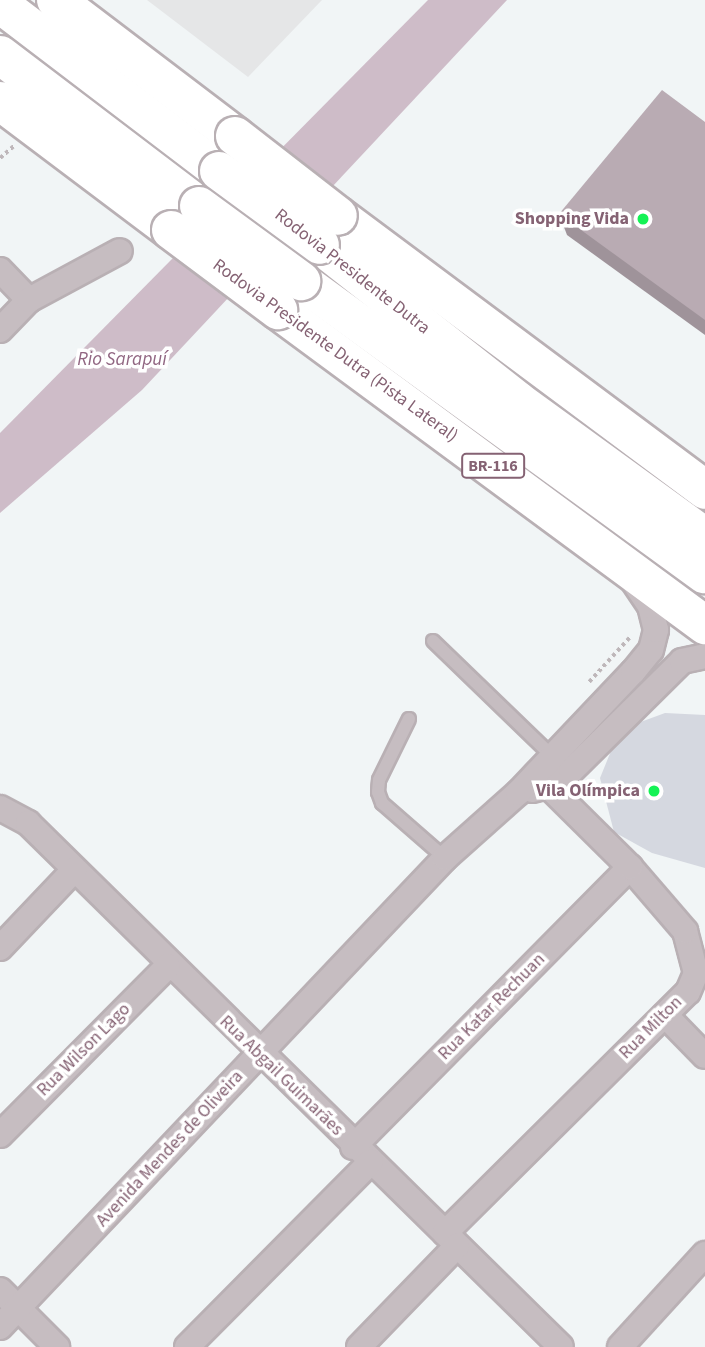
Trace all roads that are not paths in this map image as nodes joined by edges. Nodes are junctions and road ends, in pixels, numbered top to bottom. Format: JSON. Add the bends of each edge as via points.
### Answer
{"nodes":[{"id":1,"x":57,"y":0,"type":"edge"},
{"id":2,"x":0,"y":4,"type":"edge"},
{"id":3,"x":0,"y":55,"type":"edge"},
{"id":4,"x":0,"y":101,"type":"edge"},
{"id":5,"x":185,"y":218,"type":"junction"},
{"id":6,"x":329,"y":230,"type":"junction"},
{"id":7,"x":120,"y":251,"type":"dead end"},
{"id":8,"x":0,"y":270,"type":"edge"},
{"id":9,"x":29,"y":300,"type":"junction"},
{"id":10,"x":0,"y":330,"type":"edge"},
{"id":11,"x":705,"y":490,"type":"edge"},
{"id":12,"x":705,"y":537,"type":"edge"},
{"id":13,"x":619,"y":559,"type":"junction"},
{"id":14,"x":705,"y":574,"type":"edge"},
{"id":15,"x":705,"y":625,"type":"edge"},
{"id":16,"x":433,"y":641,"type":"dead end"},
{"id":17,"x":705,"y":656,"type":"edge"},
{"id":18,"x":409,"y":719,"type":"dead end"},
{"id":19,"x":545,"y":772,"type":"junction"},
{"id":20,"x":0,"y":808,"type":"edge"},
{"id":21,"x":445,"y":859,"type":"junction"},
{"id":22,"x":630,"y":867,"type":"junction"},
{"id":23,"x":74,"y":870,"type":"junction"},
{"id":24,"x":0,"y":948,"type":"edge"},
{"id":25,"x":168,"y":966,"type":"junction"},
{"id":26,"x":665,"y":1015,"type":"junction"},
{"id":27,"x":259,"y":1054,"type":"junction"},
{"id":28,"x":705,"y":1056,"type":"edge"},
{"id":29,"x":0,"y":1135,"type":"edge"},
{"id":30,"x":362,"y":1154,"type":"junction"},
{"id":31,"x":451,"y":1240,"type":"junction"},
{"id":32,"x":705,"y":1254,"type":"edge"},
{"id":33,"x":0,"y":1290,"type":"edge"},
{"id":34,"x":18,"y":1309,"type":"junction"},
{"id":35,"x":0,"y":1328,"type":"edge"},
{"id":36,"x":547,"y":1343,"type":"edge"},
{"id":37,"x":58,"y":1347,"type":"edge"},
{"id":38,"x":187,"y":1347,"type":"edge"},
{"id":39,"x":359,"y":1347,"type":"edge"},
{"id":40,"x":620,"y":1347,"type":"edge"}],
"edges":[{"from":1,"to":6,"type":"highway","bridge":true,"via":[[235,136]]},
{"from":2,"to":6,"type":"highway","name":"Rodovia Presidente Dutra","bridge":true,"via":[[219,171]]},
{"from":3,"to":5,"type":"highway","name":"Rodovia Presidente Dutra","number":"BR-116"},
{"from":4,"to":5,"type":"highway","name":"Rodovia Presidente Dutra (Pista Lateral)","number":"BR-116"},
{"from":5,"to":13,"type":"highway","name":"Rodovia Presidente Dutra (Pista Lateral)","number":"BR-116","bridge":true,"via":[[278,310]]},
{"from":5,"to":14,"type":"highway","name":"Rodovia Presidente Dutra","number":"BR-116","bridge":true,"via":[[302,281]]},
{"from":6,"to":11,"type":"highway"},
{"from":6,"to":12,"type":"highway","name":"Rodovia Presidente Dutra","via":[[518,401]]},
{"from":7,"to":9,"type":"street"},
{"from":8,"to":9,"type":"street"},
{"from":9,"to":10,"type":"street"},
{"from":13,"to":15,"type":"highway","name":"Rodovia Presidente Dutra (Pista Lateral)","number":"BR-116"},
{"from":13,"to":19,"type":"street","via":[[650,606],[655,638],[633,672]]},
{"from":16,"to":19,"type":"lane"},
{"from":17,"to":19,"type":"street","name":"Avenida Mendes de Oliveira","via":[[677,666],[571,771]]},
{"from":18,"to":21,"type":"lane","via":[[379,780],[378,792],[382,803]]},
{"from":19,"to":21,"type":"street","name":"Avenida Mendes de Oliveira"},
{"from":19,"to":22,"type":"street","name":"Rua Milton"},
{"from":20,"to":23,"type":"street","name":"Rua Abgail Guimarães","via":[[28,823]]},
{"from":21,"to":27,"type":"street","name":"Avenida Mendes de Oliveira"},
{"from":22,"to":26,"type":"street","name":"Rua Milton","via":[[691,944],[696,973],[688,992]]},
{"from":22,"to":30,"type":"street","name":"Rua Katar Rechuan"},
{"from":23,"to":24,"type":"street"},
{"from":23,"to":25,"type":"street","name":"Rua Abgail Guimarães"},
{"from":25,"to":27,"type":"street","name":"Rua Abgail Guimarães"},
{"from":25,"to":29,"type":"street","name":"Rua Wilson Lago"},
{"from":26,"to":28,"type":"street"},
{"from":26,"to":31,"type":"street","name":"Rua Milton"},
{"from":27,"to":30,"type":"street","name":"Rua Abgail Guimarães"},
{"from":27,"to":34,"type":"street","name":"Avenida Mendes de Oliveira"},
{"from":30,"to":31,"type":"street","name":"Rua Abgail Guimarães"},
{"from":30,"to":38,"type":"street","name":"Rua Katar Rechuan"},
{"from":31,"to":36,"type":"street","name":"Rua Abgail Guimarães"},
{"from":31,"to":39,"type":"street","name":"Rua Milton"},
{"from":32,"to":40,"type":"street"},
{"from":33,"to":34,"type":"street"},
{"from":34,"to":35,"type":"street","name":"Avenida Mendes de Oliveira"},
{"from":34,"to":37,"type":"street"}]}
